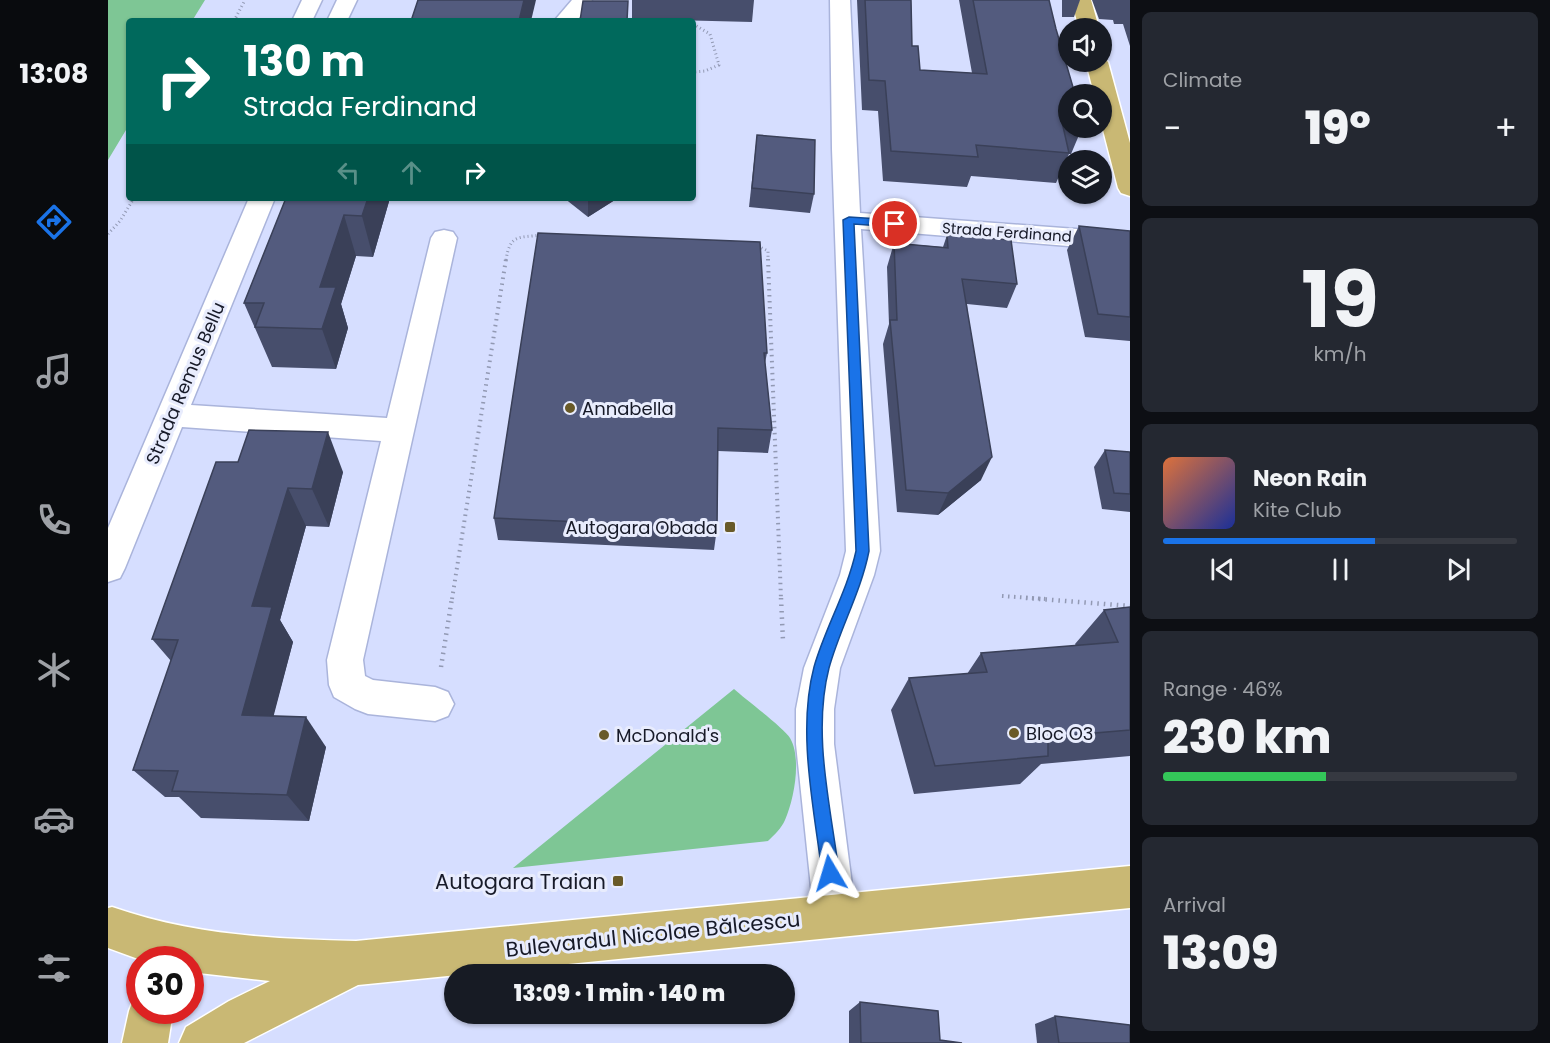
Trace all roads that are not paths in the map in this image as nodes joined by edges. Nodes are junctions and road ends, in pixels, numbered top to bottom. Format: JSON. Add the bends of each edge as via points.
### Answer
{"nodes":[{"id":1,"x":312,"y":0,"type":"edge"},
{"id":2,"x":347,"y":0,"type":"edge"},
{"id":3,"x":582,"y":0,"type":"edge"},
{"id":4,"x":840,"y":0,"type":"edge"},
{"id":5,"x":1081,"y":0,"type":"edge"},
{"id":6,"x":303,"y":18,"type":"edge"},
{"id":7,"x":339,"y":18,"type":"edge"},
{"id":8,"x":567,"y":18,"type":"edge"},
{"id":9,"x":1086,"y":18,"type":"edge"},
{"id":10,"x":1100,"y":72,"type":"edge"},
{"id":11,"x":1130,"y":188,"type":"edge"},
{"id":12,"x":261,"y":201,"type":"edge"},
{"id":13,"x":849,"y":220,"type":"junction"},
{"id":14,"x":444,"y":238,"type":"dead end"},
{"id":15,"x":1130,"y":242,"type":"edge"},
{"id":16,"x":172,"y":415,"type":"junction"},
{"id":17,"x":397,"y":430,"type":"junction"},
{"id":18,"x":108,"y":568,"type":"edge"},
{"id":19,"x":435,"y":704,"type":"road end"},
{"id":20,"x":1130,"y":887,"type":"edge"},
{"id":21,"x":835,"y":916,"type":"junction"},
{"id":22,"x":110,"y":928,"type":"edge"},
{"id":23,"x":135,"y":946,"type":"edge"},
{"id":24,"x":356,"y":963,"type":"junction"},
{"id":25,"x":149,"y":1024,"type":"edge"},
{"id":26,"x":145,"y":1043,"type":"edge"},
{"id":27,"x":202,"y":1043,"type":"edge"}],
"edges":[{"from":1,"to":6,"type":"street"},
{"from":2,"to":7,"type":"street"},
{"from":3,"to":8,"type":"street"},
{"from":4,"to":13,"type":"street"},
{"from":5,"to":9,"type":"main road"},
{"from":10,"to":11,"type":"main road"},
{"from":12,"to":16,"type":"street","name":"Strada Remus Bellu"},
{"from":13,"to":15,"type":"street","name":"Strada Ferdinand"},
{"from":13,"to":21,"type":"street","via":[[862,551],[857,575],[822,668],[815,710],[815,744]]},
{"from":14,"to":17,"type":"street"},
{"from":16,"to":17,"type":"street"},
{"from":16,"to":18,"type":"street","name":"Strada Remus Bellu"},
{"from":17,"to":19,"type":"street","via":[[345,660],[347,685],[368,697]]},
{"from":20,"to":21,"type":"main road","name":"Bulevardul Nicolae Bălcescu"},
{"from":21,"to":24,"type":"main road","name":"Bulevardul Nicolae Bălcescu"},
{"from":22,"to":23,"type":"main road"},
{"from":22,"to":24,"type":"main road","name":"Bulevardul Nicolae Bălcescu","via":[[163,945],[207,953]]},
{"from":24,"to":27,"type":"main road","name":"Bulevardul Nicolae Bălcescu","via":[[245,1017]]},
{"from":25,"to":26,"type":"main road"}]}
